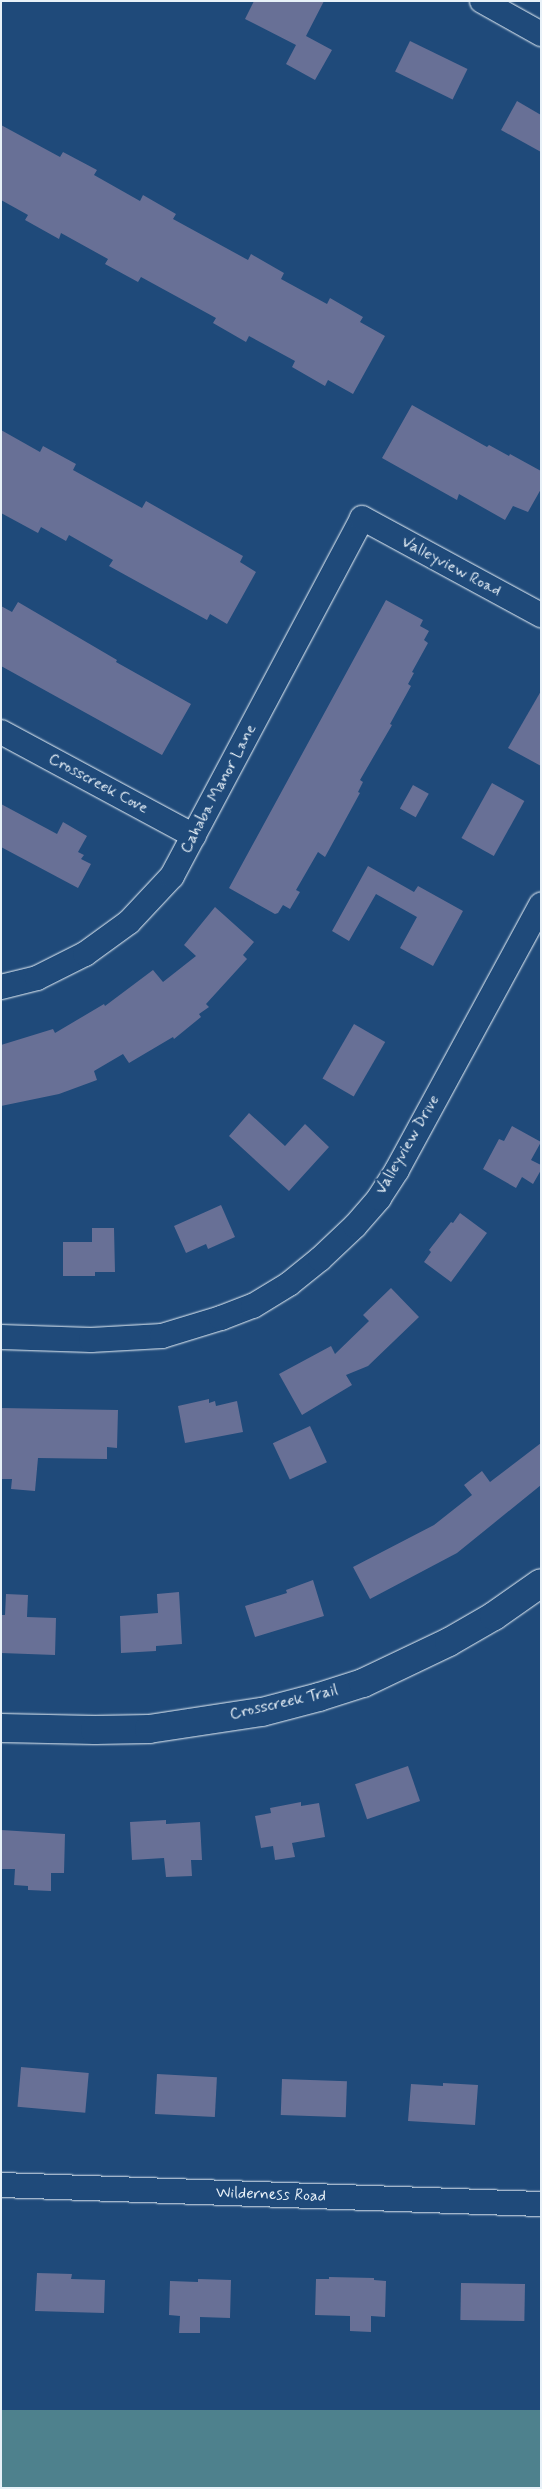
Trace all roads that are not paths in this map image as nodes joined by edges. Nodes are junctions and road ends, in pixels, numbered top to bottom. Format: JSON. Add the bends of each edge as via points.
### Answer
{"nodes":[{"id":1,"x":482,"y":1,"type":"edge"},
{"id":2,"x":541,"y":34,"type":"edge"},
{"id":3,"x":362,"y":518,"type":"joint"},
{"id":4,"x":541,"y":615,"type":"edge"},
{"id":5,"x":1,"y":732,"type":"edge"},
{"id":6,"x":194,"y":836,"type":"junction"},
{"id":7,"x":541,"y":906,"type":"edge"},
{"id":8,"x":1,"y":987,"type":"edge"},
{"id":9,"x":1,"y":1337,"type":"edge"},
{"id":10,"x":539,"y":1589,"type":"edge"},
{"id":11,"x":1,"y":1728,"type":"edge"},
{"id":12,"x":1,"y":2185,"type":"edge"},
{"id":13,"x":541,"y":2204,"type":"edge"}],
"edges":[{"from":1,"to":2,"type":"street"},
{"from":3,"to":4,"type":"street","name":"Valleyview Road"},
{"from":3,"to":6,"type":"street","name":"Cahaba Manor Lane"},
{"from":5,"to":6,"type":"street","name":"Crosscreek Cove"},
{"from":6,"to":8,"type":"street","name":"Cahaba Manor Lane","via":[[172,876],[129,922],[85,954],[37,978]]},
{"from":7,"to":9,"type":"street","name":"Valleyview Drive","via":[[379,1198],[355,1226],[289,1284],[253,1306],[162,1336],[91,1340]]},
{"from":10,"to":11,"type":"street","name":"Crosscreek Trail","via":[[449,1642],[363,1683],[262,1712],[149,1729]]},
{"from":12,"to":13,"type":"street","name":"Wilderness Road"}]}
